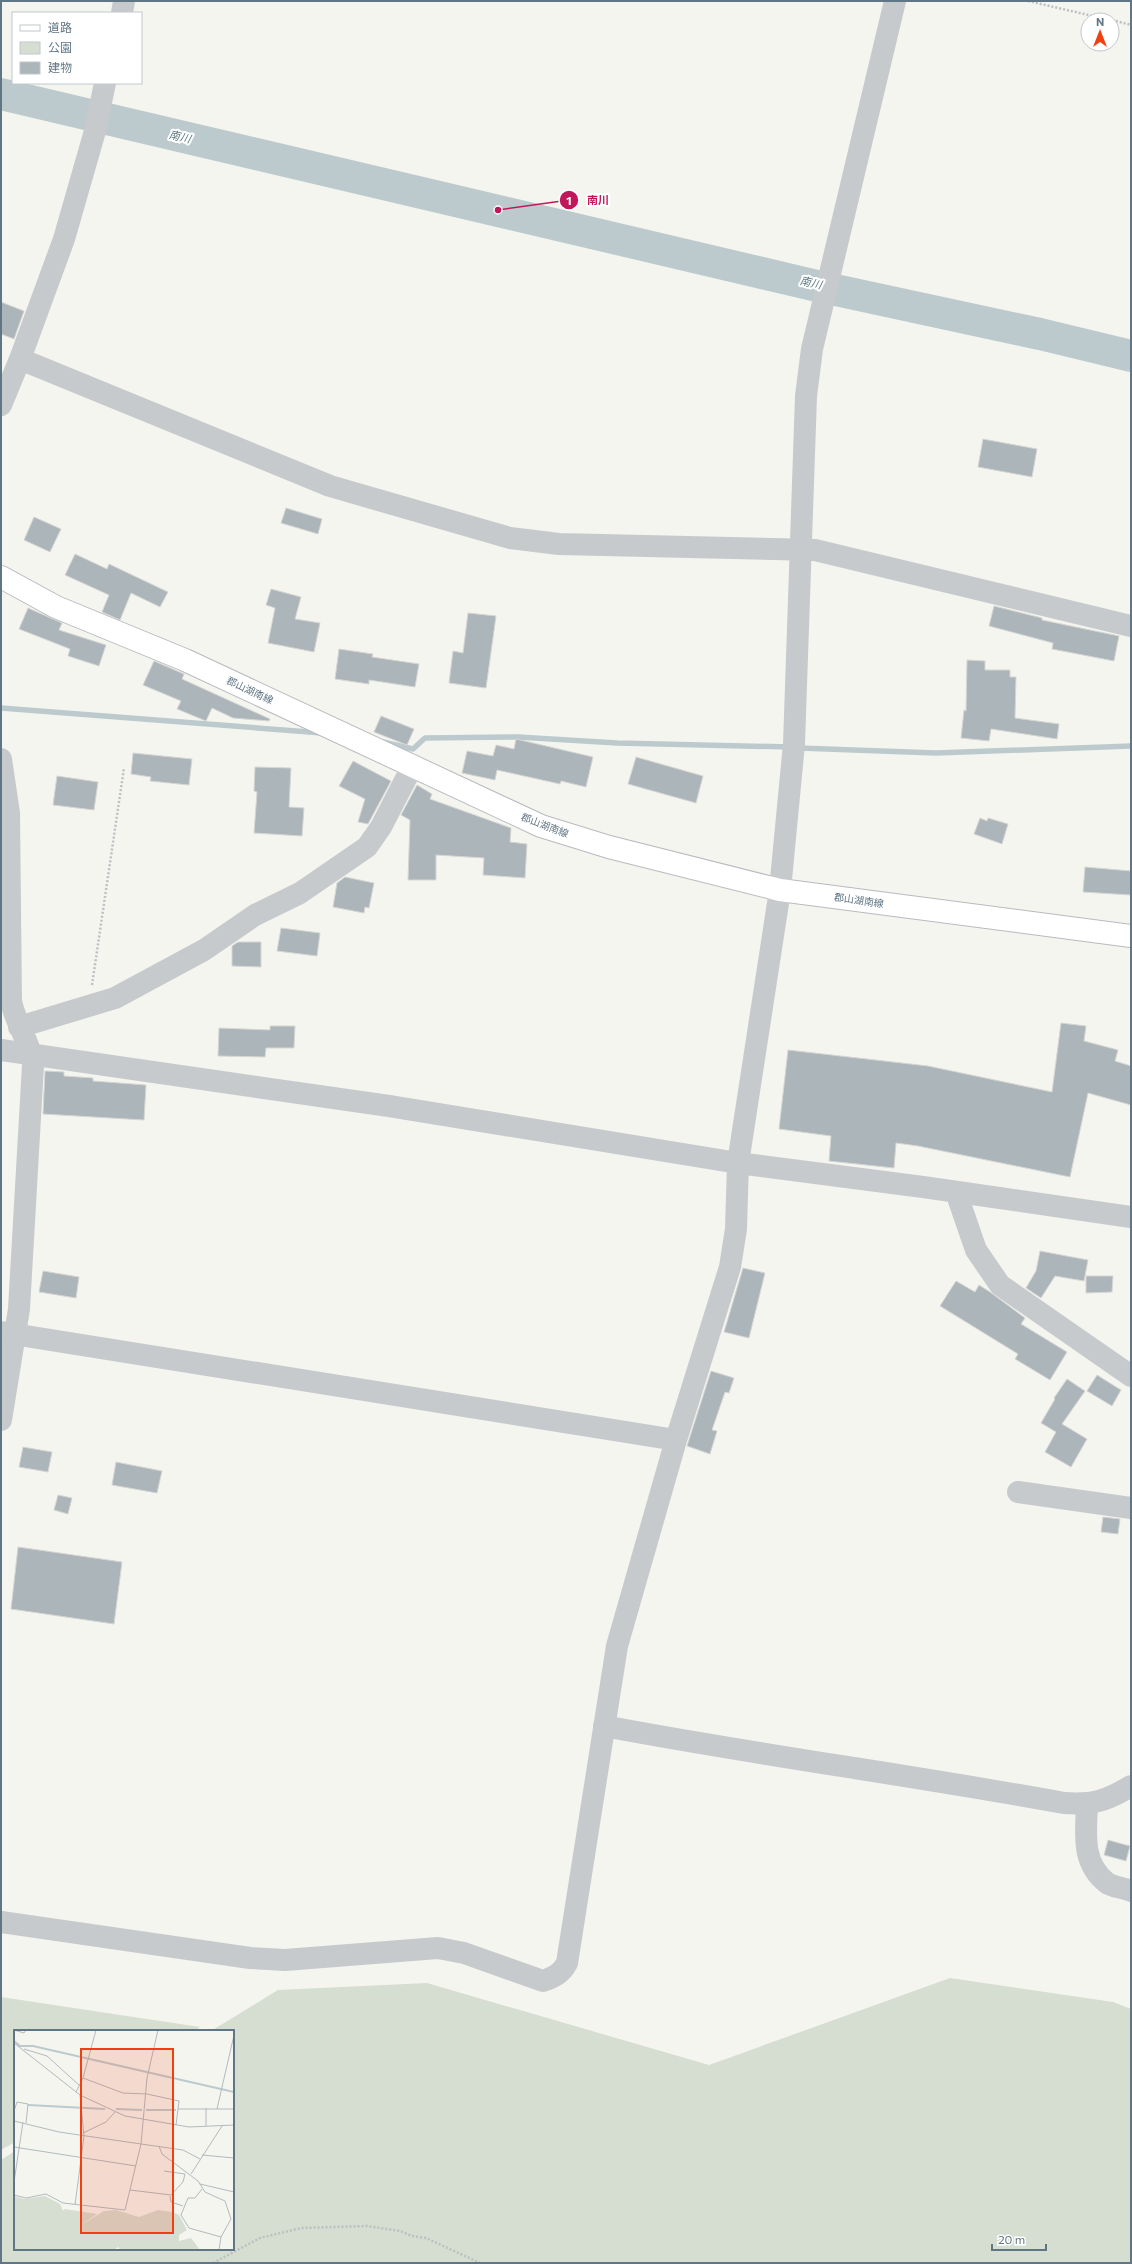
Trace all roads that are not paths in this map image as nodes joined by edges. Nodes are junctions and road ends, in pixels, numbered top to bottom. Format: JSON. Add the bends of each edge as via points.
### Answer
{"nodes":[{"id":1,"x":124,"y":1,"type":"edge"},
{"id":2,"x":895,"y":1,"type":"edge"},
{"id":3,"x":122,"y":12,"type":"edge"},
{"id":4,"x":103,"y":93,"type":"edge"},
{"id":5,"x":20,"y":359,"type":"junction"},
{"id":6,"x":1,"y":405,"type":"edge"},
{"id":7,"x":801,"y":549,"type":"junction"},
{"id":8,"x":1,"y":577,"type":"edge"},
{"id":9,"x":1131,"y":626,"type":"edge"},
{"id":10,"x":1,"y":759,"type":"edge"},
{"id":11,"x":413,"y":765,"type":"junction"},
{"id":12,"x":780,"y":890,"type":"junction"},
{"id":13,"x":1131,"y":936,"type":"edge"},
{"id":14,"x":19,"y":1027,"type":"junction"},
{"id":15,"x":1,"y":1050,"type":"edge"},
{"id":16,"x":31,"y":1054,"type":"junction"},
{"id":17,"x":738,"y":1163,"type":"junction"},
{"id":18,"x":956,"y":1192,"type":"junction"},
{"id":19,"x":1131,"y":1217,"type":"edge"},
{"id":20,"x":8,"y":1333,"type":"edge"},
{"id":21,"x":1131,"y":1376,"type":"edge"},
{"id":22,"x":1,"y":1420,"type":"edge"},
{"id":23,"x":676,"y":1440,"type":"junction"},
{"id":24,"x":1018,"y":1492,"type":"dead end"},
{"id":25,"x":1131,"y":1508,"type":"edge"},
{"id":26,"x":604,"y":1726,"type":"junction"},
{"id":27,"x":1131,"y":1786,"type":"edge"},
{"id":28,"x":1087,"y":1805,"type":"junction"},
{"id":29,"x":1131,"y":1891,"type":"edge"},
{"id":30,"x":1,"y":1922,"type":"edge"}],
"edges":[{"from":1,"to":3,"type":"street"},
{"from":2,"to":7,"type":"street","via":[[812,349],[806,396]]},
{"from":4,"to":5,"type":"street","via":[[95,131],[64,239]]},
{"from":5,"to":6,"type":"street"},
{"from":5,"to":7,"type":"street","via":[[330,486],[510,538],[559,544]]},
{"from":7,"to":9,"type":"street","via":[[815,550]]},
{"from":7,"to":12,"type":"street","via":[[794,744]]},
{"from":8,"to":11,"type":"main road","name":"郡山湖南線","via":[[56,607],[185,660]]},
{"from":10,"to":14,"type":"street","via":[[9,813],[10,987],[13,1012]]},
{"from":11,"to":12,"type":"main road","name":"郡山湖南線","via":[[541,826],[609,847]]},
{"from":11,"to":14,"type":"street","via":[[381,828],[367,847],[300,893],[255,915],[204,950],[115,998]]},
{"from":12,"to":13,"type":"main road","name":"郡山湖南線"},
{"from":12,"to":17,"type":"street"},
{"from":14,"to":16,"type":"street"},
{"from":15,"to":16,"type":"street"},
{"from":16,"to":17,"type":"street","via":[[397,1108]]},
{"from":16,"to":20,"type":"street","via":[[33,1065],[19,1301]]},
{"from":17,"to":18,"type":"street"},
{"from":17,"to":23,"type":"street","via":[[736,1229],[730,1267]]},
{"from":18,"to":19,"type":"street"},
{"from":18,"to":21,"type":"street","via":[[976,1250],[1000,1285]]},
{"from":20,"to":22,"type":"street"},
{"from":20,"to":23,"type":"street"},
{"from":23,"to":26,"type":"street","via":[[617,1646]]},
{"from":24,"to":25,"type":"street"},
{"from":26,"to":28,"type":"street","via":[[737,1751]]},
{"from":26,"to":30,"type":"street","via":[[567,1963],[563,1971],[543,1981],[464,1953],[438,1948],[285,1960],[250,1958]]},
{"from":27,"to":28,"type":"street","via":[[1110,1798]]},
{"from":28,"to":29,"type":"street","via":[[1087,1856],[1108,1884]]}]}
